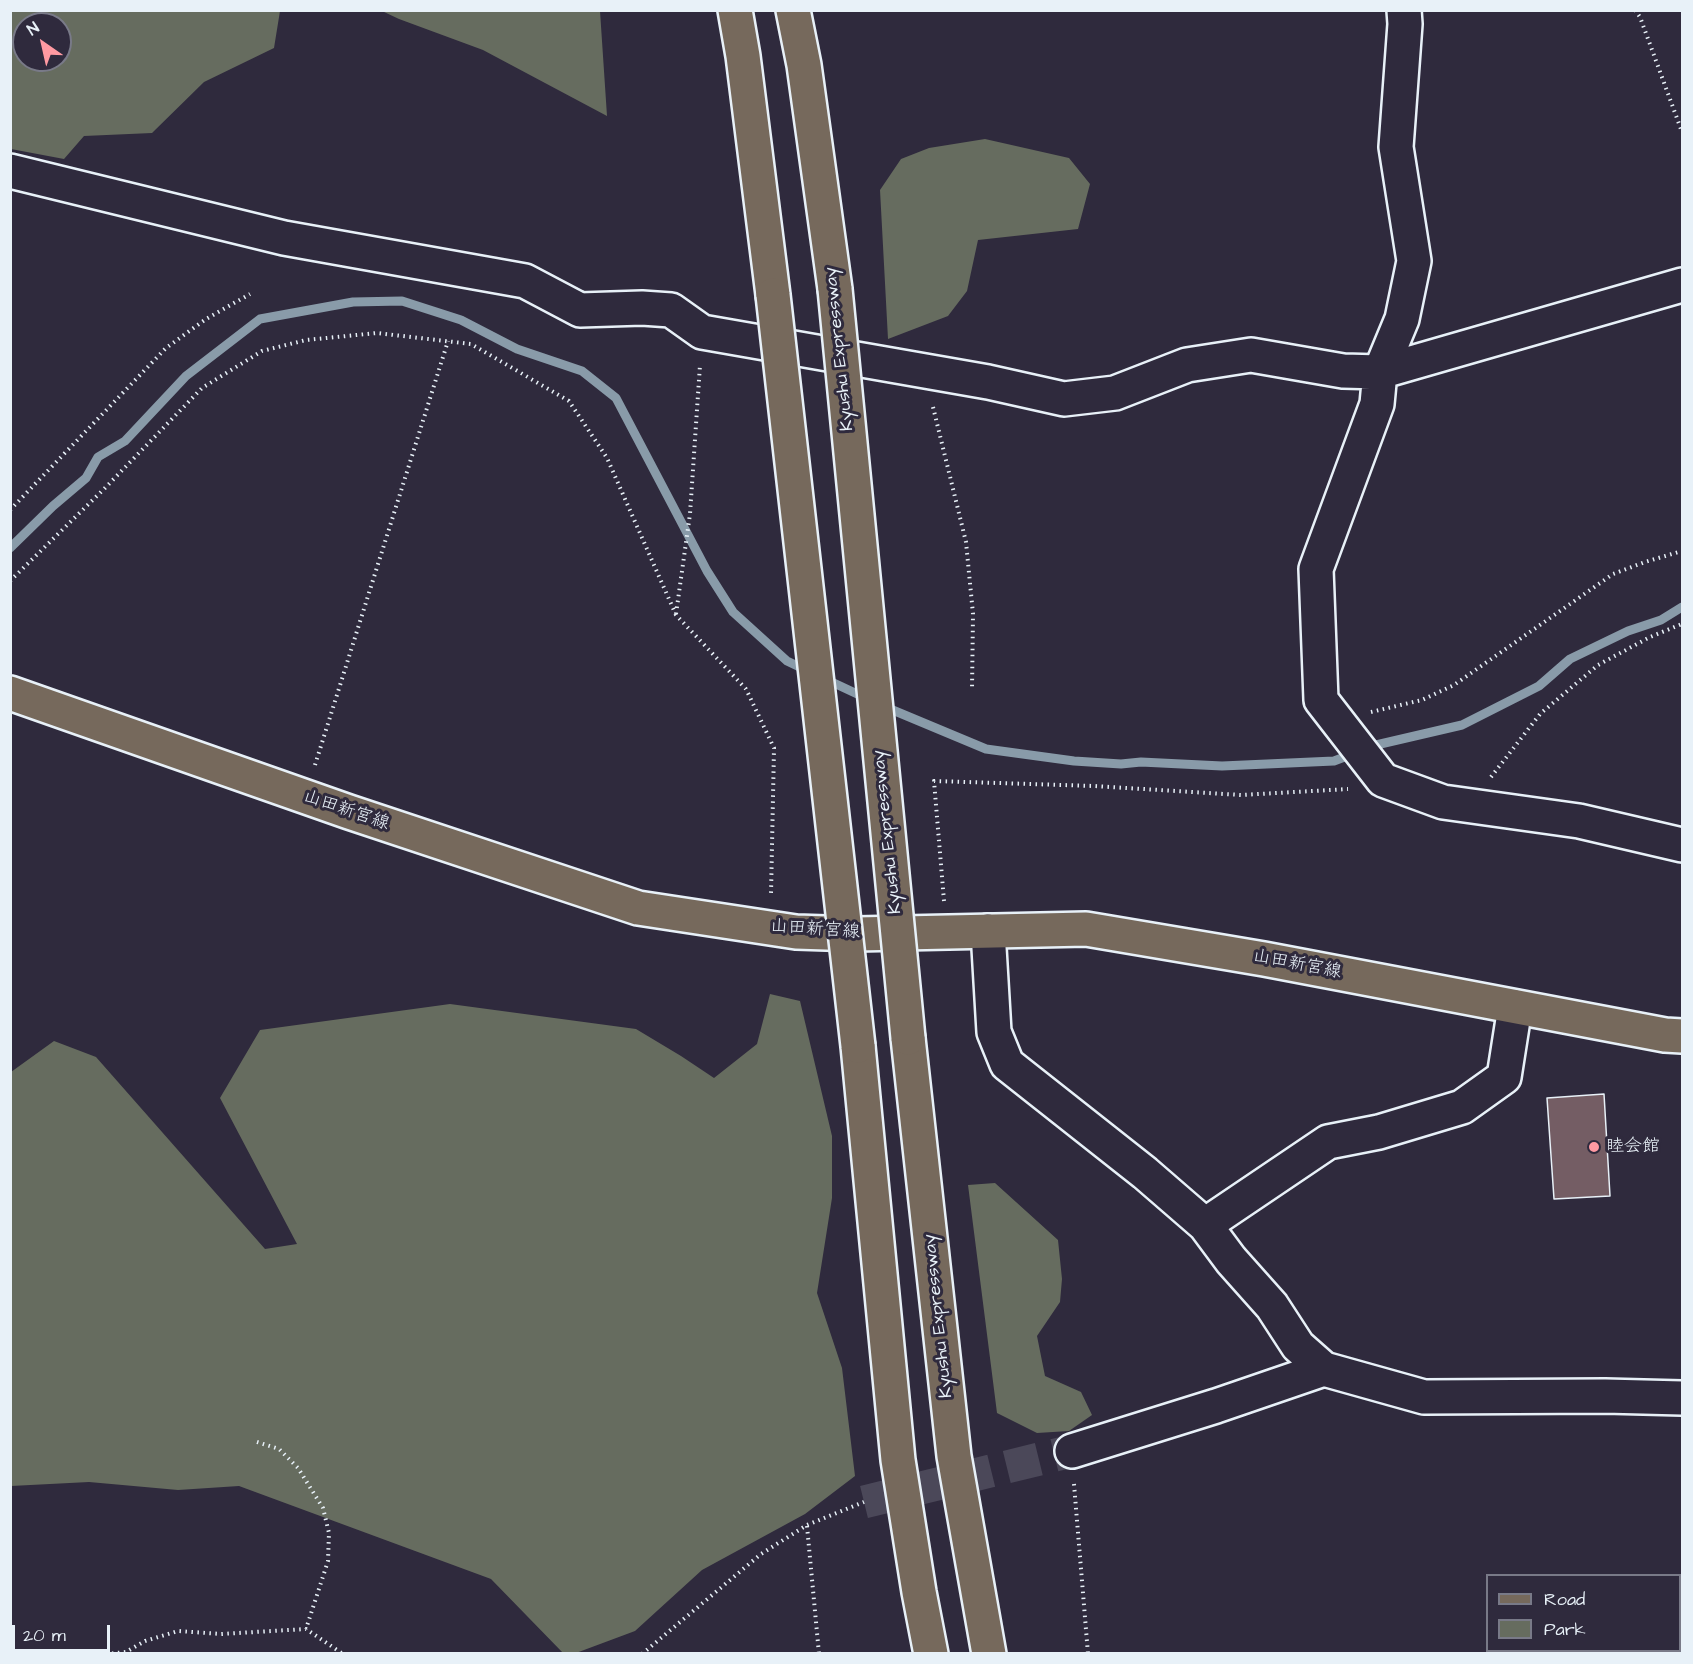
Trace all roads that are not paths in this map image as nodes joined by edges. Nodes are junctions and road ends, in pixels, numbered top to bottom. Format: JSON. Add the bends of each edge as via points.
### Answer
{"nodes":[{"id":1,"x":735,"y":10,"type":"edge"},
{"id":2,"x":794,"y":10,"type":"edge"},
{"id":3,"x":1404,"y":10,"type":"edge"},
{"id":4,"x":10,"y":171,"type":"edge"},
{"id":5,"x":1683,"y":285,"type":"edge"},
{"id":6,"x":1380,"y":372,"type":"junction"},
{"id":7,"x":10,"y":693,"type":"edge"},
{"id":8,"x":1683,"y":846,"type":"edge"},
{"id":9,"x":988,"y":931,"type":"junction"},
{"id":10,"x":1515,"y":1007,"type":"junction"},
{"id":11,"x":1683,"y":1036,"type":"edge"},
{"id":12,"x":1205,"y":1225,"type":"junction"},
{"id":13,"x":1324,"y":1369,"type":"junction"},
{"id":14,"x":1683,"y":1398,"type":"edge"},
{"id":15,"x":1072,"y":1451,"type":"tunnel mouth"},
{"id":16,"x":931,"y":1653,"type":"edge"},
{"id":17,"x":989,"y":1653,"type":"edge"}],
"edges":[{"from":1,"to":16,"type":"main road","bridge":true,"via":[[773,295],[858,1046],[898,1460]]},
{"from":2,"to":17,"type":"main road","name":"Kyushu Expressway","bridge":true,"via":[[835,289],[908,1038],[954,1456]]},
{"from":3,"to":6,"type":"street","via":[[1396,147],[1414,261],[1402,319]]},
{"from":4,"to":6,"type":"street","via":[[284,238],[525,281],[580,310],[671,310],[702,332],[1064,399],[1115,393],[1187,365],[1251,355],[1343,371]]},
{"from":5,"to":6,"type":"street"},
{"from":6,"to":8,"type":"street","via":[[1377,404],[1316,569],[1322,700],[1380,775],[1443,802],[1578,821]]},
{"from":7,"to":9,"type":"main road","name":"山田新宮線","via":[[304,797],[638,908],[796,932]]},
{"from":9,"to":10,"type":"main road","name":"山田新宮線","via":[[1086,929],[1264,958]]},
{"from":9,"to":12,"type":"street","via":[[994,1032],[1007,1065]]},
{"from":10,"to":11,"type":"main road","name":"山田新宮線"},
{"from":10,"to":12,"type":"street","via":[[1504,1077],[1462,1107],[1379,1132],[1328,1142]]},
{"from":12,"to":13,"type":"street","via":[[1272,1306],[1298,1346]]},
{"from":13,"to":14,"type":"street","via":[[1424,1397]]},
{"from":13,"to":15,"type":"street"}]}
